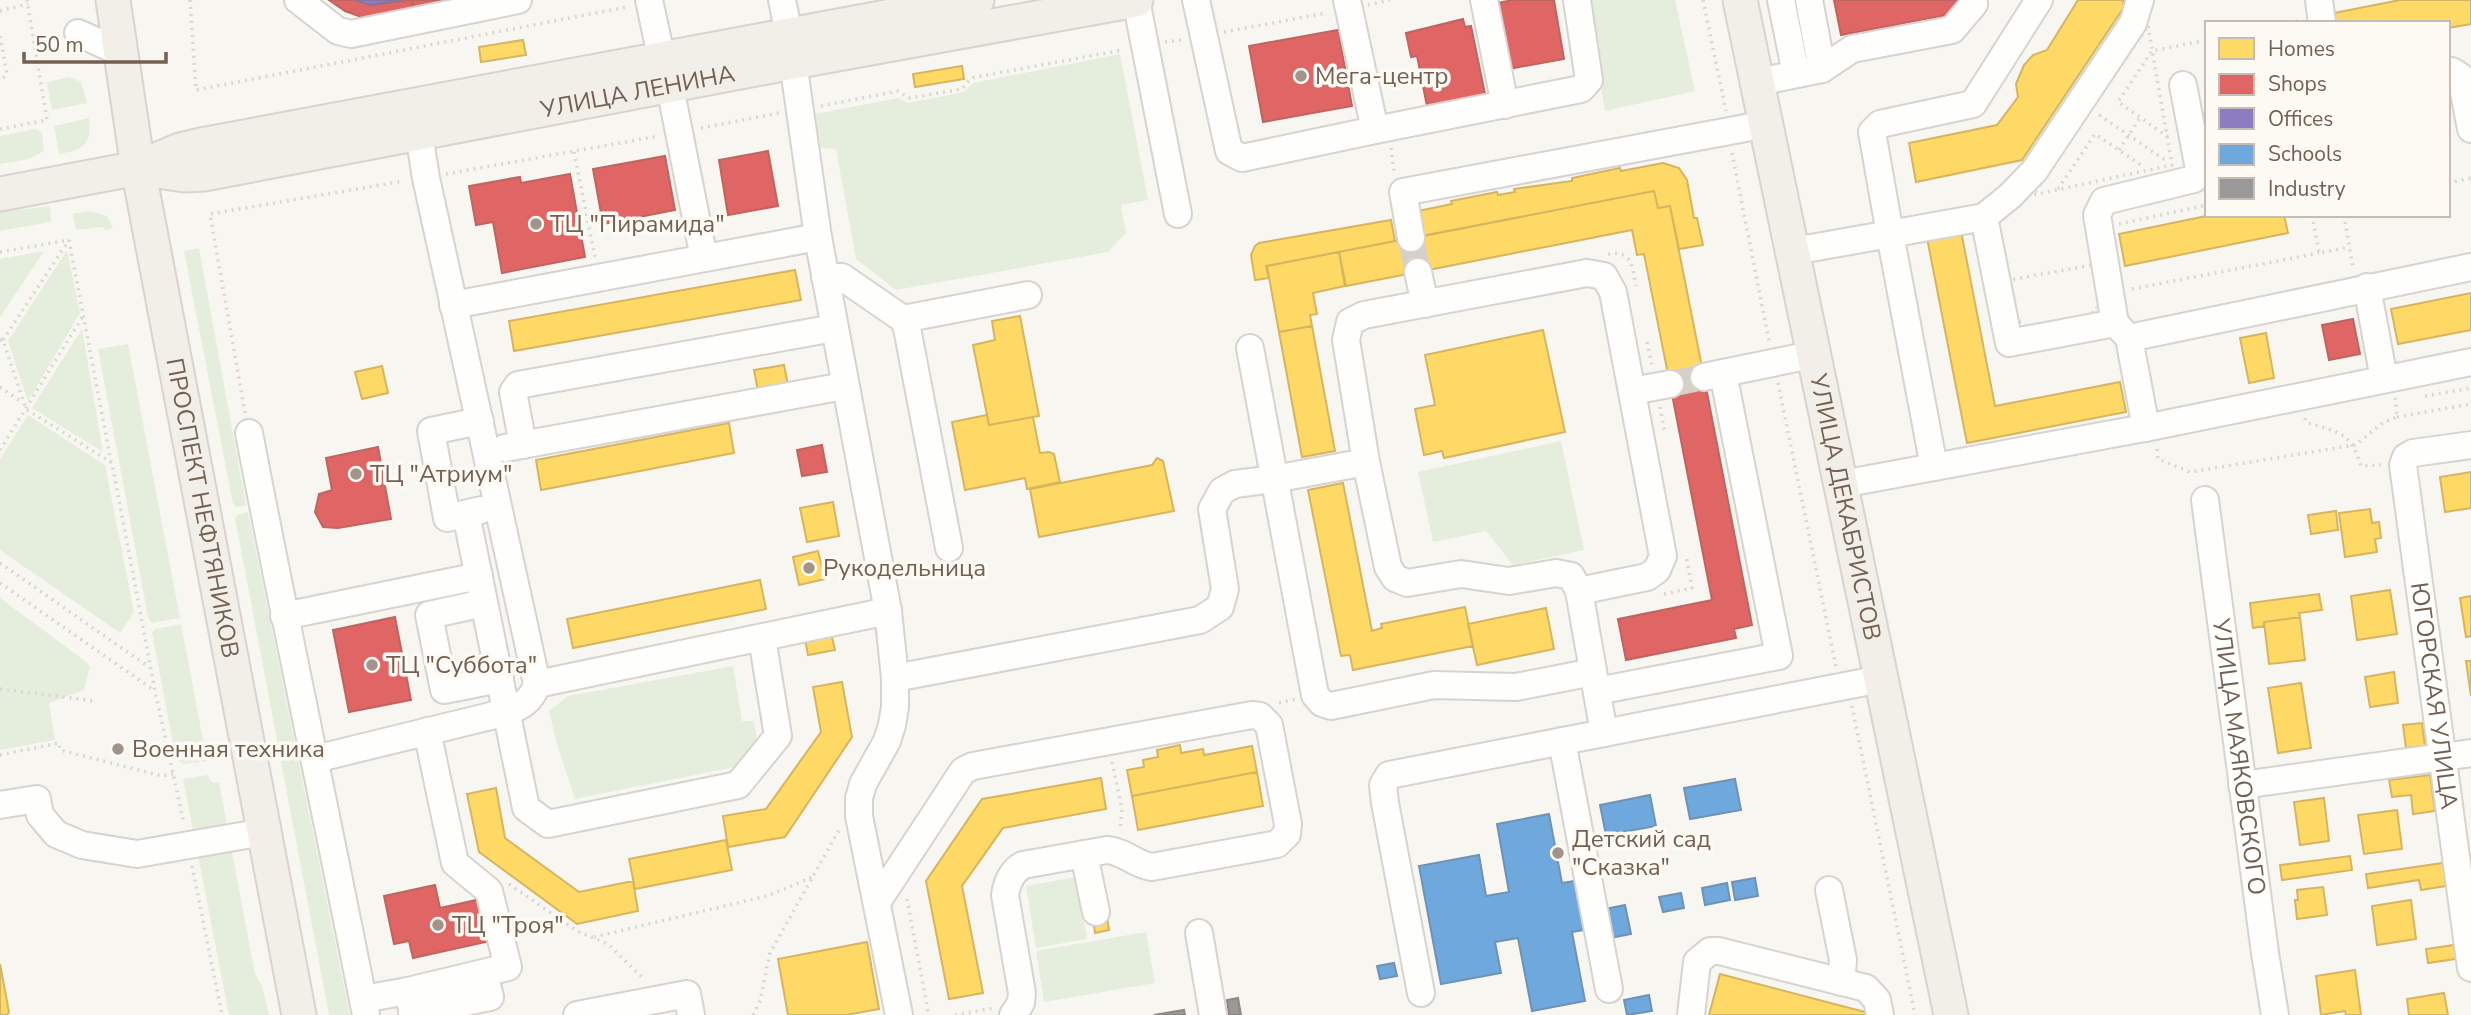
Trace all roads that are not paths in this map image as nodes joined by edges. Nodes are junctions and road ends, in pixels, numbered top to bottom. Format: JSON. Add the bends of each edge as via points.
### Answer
{"nodes":[{"id":1,"x":113,"y":0,"type":"edge"},
{"id":2,"x":298,"y":0,"type":"edge"},
{"id":3,"x":518,"y":0,"type":"edge"},
{"id":4,"x":782,"y":0,"type":"edge"},
{"id":5,"x":977,"y":0,"type":"edge"},
{"id":6,"x":1136,"y":0,"type":"edge"},
{"id":7,"x":1196,"y":0,"type":"edge"},
{"id":8,"x":1347,"y":0,"type":"edge"},
{"id":9,"x":1484,"y":0,"type":"edge"},
{"id":10,"x":1577,"y":0,"type":"edge"},
{"id":11,"x":1740,"y":0,"type":"edge"},
{"id":12,"x":1781,"y":0,"type":"edge"},
{"id":13,"x":1809,"y":0,"type":"edge"},
{"id":14,"x":1973,"y":0,"type":"edge"},
{"id":15,"x":2039,"y":0,"type":"edge"},
{"id":16,"x":2140,"y":0,"type":"edge"},
{"id":17,"x":2319,"y":0,"type":"edge"},
{"id":18,"x":650,"y":1,"type":"edge"},
{"id":19,"x":2322,"y":21,"type":"edge"},
{"id":20,"x":78,"y":33,"type":"dead end"},
{"id":21,"x":791,"y":48,"type":"junction"},
{"id":22,"x":120,"y":52,"type":"junction"},
{"id":23,"x":1822,"y":69,"type":"junction"},
{"id":24,"x":2450,"y":71,"type":"edge"},
{"id":25,"x":666,"y":74,"type":"junction"},
{"id":26,"x":1796,"y":74,"type":"junction"},
{"id":27,"x":1758,"y":82,"type":"junction"},
{"id":28,"x":2183,"y":85,"type":"dead end"},
{"id":29,"x":1506,"y":105,"type":"junction"},
{"id":30,"x":1767,"y":124,"type":"junction"},
{"id":31,"x":2471,"y":129,"type":"edge"},
{"id":32,"x":1375,"y":130,"type":"junction"},
{"id":33,"x":419,"y":134,"type":"junction"},
{"id":34,"x":138,"y":168,"type":"junction"},
{"id":35,"x":0,"y":194,"type":"edge"},
{"id":36,"x":1178,"y":214,"type":"dead end"},
{"id":37,"x":1984,"y":217,"type":"junction"},
{"id":38,"x":1890,"y":234,"type":"junction"},
{"id":39,"x":818,"y":237,"type":"junction"},
{"id":40,"x":1411,"y":238,"type":"tunnel mouth"},
{"id":41,"x":1794,"y":251,"type":"junction"},
{"id":42,"x":704,"y":258,"type":"junction"},
{"id":43,"x":2471,"y":267,"type":"edge"},
{"id":44,"x":1418,"y":272,"type":"tunnel mouth"},
{"id":45,"x":825,"y":277,"type":"junction"},
{"id":46,"x":2362,"y":288,"type":"junction"},
{"id":47,"x":1028,"y":295,"type":"dead end"},
{"id":48,"x":453,"y":304,"type":"junction"},
{"id":49,"x":1425,"y":304,"type":"junction"},
{"id":50,"x":903,"y":319,"type":"junction"},
{"id":51,"x":834,"y":328,"type":"junction"},
{"id":52,"x":2122,"y":330,"type":"junction"},
{"id":53,"x":1250,"y":348,"type":"dead end"},
{"id":54,"x":1816,"y":354,"type":"junction"},
{"id":55,"x":2471,"y":362,"type":"edge"},
{"id":56,"x":1670,"y":383,"type":"tunnel mouth"},
{"id":57,"x":845,"y":386,"type":"junction"},
{"id":58,"x":2395,"y":389,"type":"junction"},
{"id":59,"x":1632,"y":391,"type":"junction"},
{"id":60,"x":480,"y":421,"type":"junction"},
{"id":61,"x":2150,"y":427,"type":"junction"},
{"id":62,"x":249,"y":433,"type":"road end"},
{"id":63,"x":523,"y":445,"type":"junction"},
{"id":64,"x":2471,"y":445,"type":"edge"},
{"id":65,"x":487,"y":452,"type":"junction"},
{"id":66,"x":1366,"y":462,"type":"junction"},
{"id":67,"x":1934,"y":467,"type":"junction"},
{"id":68,"x":1275,"y":479,"type":"junction"},
{"id":69,"x":1842,"y":484,"type":"junction"},
{"id":70,"x":2205,"y":500,"type":"dead end"},
{"id":71,"x":498,"y":507,"type":"junction"},
{"id":72,"x":466,"y":514,"type":"junction"},
{"id":73,"x":948,"y":548,"type":"dead end"},
{"id":74,"x":479,"y":576,"type":"junction"},
{"id":75,"x":1579,"y":591,"type":"junction"},
{"id":76,"x":484,"y":603,"type":"junction"},
{"id":77,"x":888,"y":611,"type":"junction"},
{"id":78,"x":284,"y":616,"type":"junction"},
{"id":79,"x":762,"y":638,"type":"junction"},
{"id":80,"x":895,"y":678,"type":"junction"},
{"id":81,"x":500,"y":679,"type":"junction"},
{"id":82,"x":1881,"y":679,"type":"junction"},
{"id":83,"x":1595,"y":681,"type":"junction"},
{"id":84,"x":537,"y":684,"type":"junction"},
{"id":85,"x":507,"y":712,"type":"junction"},
{"id":86,"x":427,"y":732,"type":"junction"},
{"id":87,"x":1604,"y":733,"type":"junction"},
{"id":88,"x":1562,"y":741,"type":"junction"},
{"id":89,"x":2471,"y":753,"type":"edge"},
{"id":90,"x":2442,"y":757,"type":"junction"},
{"id":91,"x":315,"y":759,"type":"junction"},
{"id":92,"x":2242,"y":785,"type":"junction"},
{"id":93,"x":0,"y":805,"type":"edge"},
{"id":94,"x":264,"y":832,"type":"junction"},
{"id":95,"x":1084,"y":854,"type":"junction"},
{"id":96,"x":1829,"y":890,"type":"dead end"},
{"id":97,"x":877,"y":902,"type":"junction"},
{"id":98,"x":1096,"y":912,"type":"dead end"},
{"id":99,"x":1199,"y":933,"type":"dead end"},
{"id":100,"x":2471,"y":968,"type":"edge"},
{"id":101,"x":1841,"y":982,"type":"junction"},
{"id":102,"x":1609,"y":989,"type":"dead end"},
{"id":103,"x":1421,"y":993,"type":"dead end"},
{"id":104,"x":689,"y":1004,"type":"edge"},
{"id":105,"x":411,"y":1006,"type":"edge"},
{"id":106,"x":364,"y":1007,"type":"edge"},
{"id":107,"x":1007,"y":1010,"type":"edge"},
{"id":108,"x":299,"y":1015,"type":"edge"},
{"id":109,"x":577,"y":1015,"type":"edge"},
{"id":110,"x":899,"y":1015,"type":"edge"},
{"id":111,"x":1213,"y":1015,"type":"edge"},
{"id":112,"x":1691,"y":1015,"type":"edge"},
{"id":113,"x":1880,"y":1015,"type":"edge"},
{"id":114,"x":1951,"y":1015,"type":"edge"},
{"id":115,"x":2275,"y":1015,"type":"edge"}],
"edges":[{"from":1,"to":22,"type":"main road","name":"ПРОСПЕКТ НЕФТЯНИКОВ"},
{"from":2,"to":3,"type":"street","via":[[338,31],[351,34]]},
{"from":4,"to":21,"type":"street"},
{"from":5,"to":21,"type":"main road","name":"УЛИЦА ЛЕНИНА"},
{"from":6,"to":21,"type":"main road","name":"УЛИЦА ЛЕНИНА"},
{"from":6,"to":36,"type":"street"},
{"from":7,"to":32,"type":"street","via":[[1229,151],[1242,158]]},
{"from":8,"to":32,"type":"street"},
{"from":9,"to":29,"type":"street"},
{"from":10,"to":29,"type":"street","via":[[1589,80],[1581,89]]},
{"from":11,"to":27,"type":"main road","name":"УЛИЦА ДЕКАБРИСТОВ"},
{"from":12,"to":26,"type":"street"},
{"from":13,"to":23,"type":"street"},
{"from":14,"to":23,"type":"street","via":[[1952,30],[1852,49]]},
{"from":15,"to":38,"type":"street","via":[[1973,104],[1880,124],[1872,132]]},
{"from":16,"to":37,"type":"street","via":[[2133,23],[2035,170]]},
{"from":17,"to":19,"type":"street"},
{"from":18,"to":25,"type":"street"},
{"from":20,"to":22,"type":"street"},
{"from":21,"to":25,"type":"main road","name":"УЛИЦА ЛЕНИНА"},
{"from":21,"to":39,"type":"street"},
{"from":22,"to":34,"type":"main road","name":"ПРОСПЕКТ НЕФТЯНИКОВ"},
{"from":23,"to":26,"type":"street"},
{"from":24,"to":31,"type":"street","via":[[2461,77]]},
{"from":25,"to":33,"type":"main road","name":"УЛИЦА ЛЕНИНА"},
{"from":25,"to":34,"type":"main road","name":"УЛИЦА ЛЕНИНА","via":[[201,145]]},
{"from":25,"to":42,"type":"street"},
{"from":26,"to":27,"type":"street"},
{"from":27,"to":30,"type":"main road","name":"УЛИЦА ДЕКАБРИСТОВ"},
{"from":28,"to":52,"type":"street","via":[[2199,169],[2194,178],[2104,201],[2097,215]]},
{"from":29,"to":32,"type":"street"},
{"from":30,"to":40,"type":"street","via":[[1403,192]]},
{"from":30,"to":41,"type":"main road","name":"УЛИЦА ДЕКАБРИСТОВ"},
{"from":33,"to":34,"type":"main road","name":"УЛИЦА ЛЕНИНА","via":[[204,174]]},
{"from":33,"to":48,"type":"street"},
{"from":34,"to":35,"type":"main road","name":"УЛИЦА ЛЕНИНА"},
{"from":34,"to":94,"type":"main road","name":"ПРОСПЕКТ НЕФТЯНИКОВ"},
{"from":37,"to":38,"type":"street"},
{"from":37,"to":52,"type":"street","via":[[2010,343]]},
{"from":38,"to":41,"type":"street"},
{"from":38,"to":67,"type":"street"},
{"from":39,"to":42,"type":"street"},
{"from":39,"to":45,"type":"street"},
{"from":41,"to":54,"type":"main road","name":"УЛИЦА ДЕКАБРИСТОВ"},
{"from":42,"to":48,"type":"street"},
{"from":43,"to":46,"type":"street"},
{"from":44,"to":49,"type":"street"},
{"from":45,"to":50,"type":"street","via":[[842,277]]},
{"from":45,"to":51,"type":"street"},
{"from":46,"to":52,"type":"street"},
{"from":46,"to":58,"type":"street"},
{"from":47,"to":50,"type":"street"},
{"from":48,"to":60,"type":"street"},
{"from":49,"to":59,"type":"street","via":[[1587,273],[1604,276],[1613,292]]},
{"from":49,"to":66,"type":"street","via":[[1364,315],[1350,322],[1346,340]]},
{"from":50,"to":73,"type":"street"},
{"from":51,"to":57,"type":"street"},
{"from":51,"to":63,"type":"street","via":[[519,385],[513,392]]},
{"from":52,"to":61,"type":"street"},
{"from":53,"to":68,"type":"street"},
{"from":54,"to":69,"type":"main road","name":"УЛИЦА ДЕКАБРИСТОВ"},
{"from":54,"to":83,"type":"street","via":[[1713,375],[1779,656]]},
{"from":55,"to":58,"type":"street"},
{"from":56,"to":59,"type":"street"},
{"from":57,"to":63,"type":"street"},
{"from":57,"to":77,"type":"street"},
{"from":58,"to":61,"type":"street","via":[[2302,396]]},
{"from":59,"to":75,"type":"street","via":[[1664,556],[1647,577]]},
{"from":60,"to":65,"type":"street"},
{"from":60,"to":72,"type":"street","via":[[431,430],[447,518]]},
{"from":61,"to":67,"type":"street"},
{"from":62,"to":78,"type":"street"},
{"from":63,"to":65,"type":"street"},
{"from":64,"to":90,"type":"street","name":"ЮГОРСКАЯ УЛИЦА","via":[[2413,453],[2403,465]]},
{"from":65,"to":71,"type":"street"},
{"from":66,"to":68,"type":"street"},
{"from":66,"to":75,"type":"street","via":[[1388,567],[1395,578],[1406,583],[1461,574],[1509,581],[1556,573],[1571,576]]},
{"from":67,"to":69,"type":"street"},
{"from":68,"to":80,"type":"street","via":[[1235,484],[1223,491],[1212,509],[1225,589],[1220,607],[1200,620]]},
{"from":68,"to":83,"type":"street","via":[[1315,695],[1321,703],[1331,706],[1434,685],[1516,687]]},
{"from":69,"to":82,"type":"main road","name":"УЛИЦА ДЕКАБРИСТОВ"},
{"from":70,"to":92,"type":"street","name":"УЛИЦА МАЯКОВСКОГО"},
{"from":71,"to":72,"type":"street"},
{"from":71,"to":84,"type":"street"},
{"from":72,"to":74,"type":"street"},
{"from":74,"to":76,"type":"street"},
{"from":74,"to":78,"type":"street"},
{"from":75,"to":83,"type":"street"},
{"from":76,"to":81,"type":"street"},
{"from":76,"to":81,"type":"street","via":[[429,615],[444,690]]},
{"from":77,"to":79,"type":"street"},
{"from":77,"to":80,"type":"street"},
{"from":78,"to":91,"type":"street"},
{"from":79,"to":84,"type":"street"},
{"from":79,"to":85,"type":"street","via":[[778,736],[738,785],[548,824],[526,807]]},
{"from":80,"to":97,"type":"street","via":[[892,725],[859,798]]},
{"from":81,"to":85,"type":"street"},
{"from":82,"to":87,"type":"street"},
{"from":82,"to":114,"type":"main road","name":"УЛИЦА ДЕКАБРИСТОВ"},
{"from":83,"to":87,"type":"street"},
{"from":84,"to":85,"type":"street","via":[[522,706]]},
{"from":85,"to":86,"type":"street"},
{"from":86,"to":91,"type":"street"},
{"from":86,"to":105,"type":"street","via":[[454,863],[489,891],[508,967],[484,973],[490,997]]},
{"from":87,"to":88,"type":"street"},
{"from":88,"to":102,"type":"street"},
{"from":88,"to":103,"type":"street","via":[[1389,775],[1383,785]]},
{"from":89,"to":90,"type":"street"},
{"from":90,"to":92,"type":"street"},
{"from":90,"to":100,"type":"street","name":"ЮГОРСКАЯ УЛИЦА"},
{"from":91,"to":106,"type":"street"},
{"from":92,"to":115,"type":"street","name":"УЛИЦА МАЯКОВСКОГО"},
{"from":93,"to":94,"type":"street","via":[[37,799],[40,815],[56,834],[82,845],[137,854]]},
{"from":94,"to":108,"type":"main road","name":"ПРОСПЕКТ НЕФТЯНИКОВ"},
{"from":95,"to":97,"type":"street","via":[[1115,850],[1152,867],[1282,841],[1288,824],[1269,725],[1252,715],[972,766],[964,771]]},
{"from":95,"to":98,"type":"street"},
{"from":95,"to":107,"type":"street","via":[[1023,865],[1015,869],[1007,885],[1022,993],[1021,1003]]},
{"from":96,"to":101,"type":"street","via":[[1843,960]]},
{"from":97,"to":110,"type":"street"},
{"from":99,"to":111,"type":"street"},
{"from":101,"to":112,"type":"street","via":[[1710,951],[1697,962]]},
{"from":101,"to":113,"type":"street","via":[[1872,993]]},
{"from":104,"to":109,"type":"street"},
{"from":105,"to":106,"type":"street"}]}
